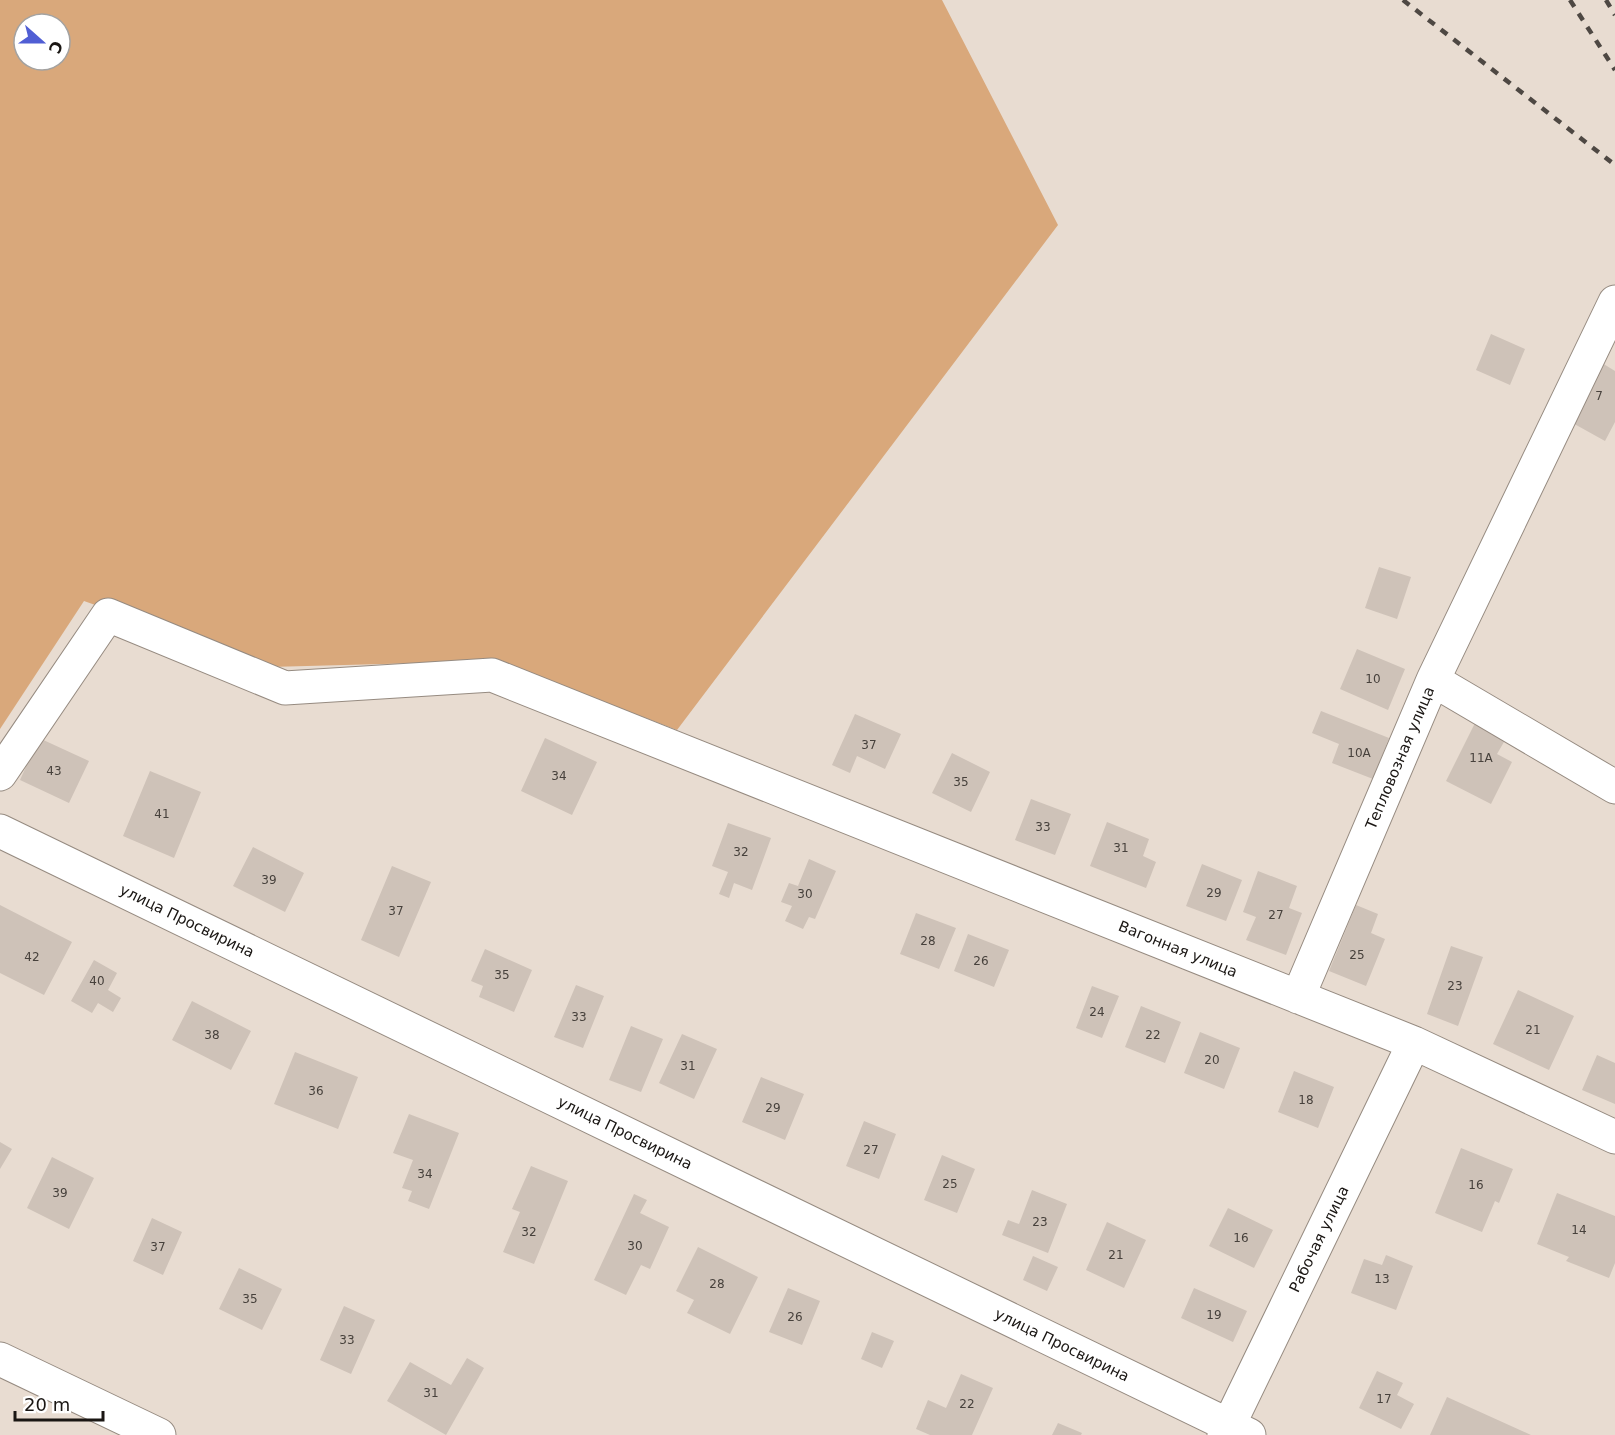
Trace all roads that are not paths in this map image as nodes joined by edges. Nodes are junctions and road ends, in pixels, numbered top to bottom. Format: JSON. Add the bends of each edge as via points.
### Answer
{"nodes":[{"id":1,"x":1615,"y":302,"type":"edge"},
{"id":2,"x":1433,"y":680,"type":"junction"},
{"id":3,"x":0,"y":774,"type":"edge"},
{"id":4,"x":1615,"y":788,"type":"edge"},
{"id":5,"x":0,"y":831,"type":"edge"},
{"id":6,"x":1298,"y":997,"type":"junction"},
{"id":7,"x":1414,"y":1043,"type":"junction"},
{"id":8,"x":1615,"y":1137,"type":"edge"},
{"id":9,"x":0,"y":1359,"type":"edge"},
{"id":10,"x":1234,"y":1432,"type":"edge"},
{"id":11,"x":159,"y":1435,"type":"edge"}],
"edges":[{"from":1,"to":2,"type":"street"},
{"from":2,"to":4,"type":"street","name":"Тепловозная улица"},
{"from":2,"to":6,"type":"street","name":"Тепловозная улица"},
{"from":3,"to":6,"type":"street","name":"Вагонная улица","via":[[108,615],[285,688],[492,675]]},
{"from":5,"to":10,"type":"street","name":"улица Просвирина"},
{"from":6,"to":7,"type":"street","name":"Вагонная улица"},
{"from":7,"to":8,"type":"street","name":"Вагонная улица"},
{"from":7,"to":10,"type":"street","name":"Рабочая улица"},
{"from":9,"to":11,"type":"street"}]}
